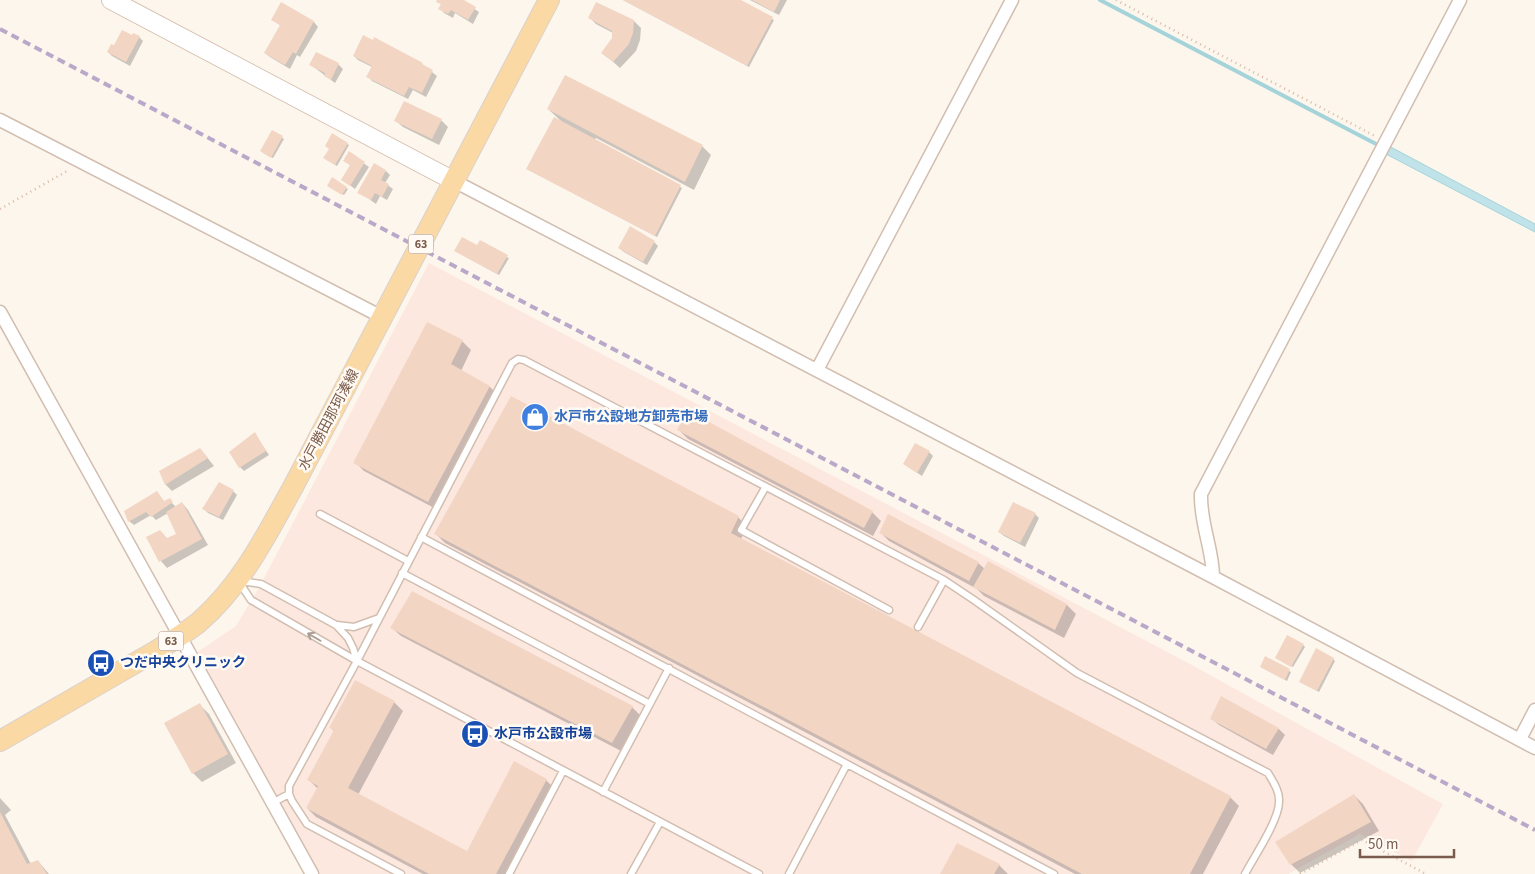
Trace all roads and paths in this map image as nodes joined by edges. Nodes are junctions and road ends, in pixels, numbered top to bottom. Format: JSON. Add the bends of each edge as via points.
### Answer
{"nodes":[{"id":1,"x":111,"y":0,"type":"edge"},
{"id":2,"x":549,"y":0,"type":"edge"},
{"id":3,"x":1012,"y":0,"type":"edge"},
{"id":4,"x":1116,"y":0,"type":"edge"},
{"id":5,"x":1460,"y":0,"type":"edge"},
{"id":6,"x":0,"y":120,"type":"edge"},
{"id":7,"x":1386,"y":142,"type":"junction"},
{"id":8,"x":82,"y":163,"type":"junction"},
{"id":9,"x":454,"y":181,"type":"junction"},
{"id":10,"x":0,"y":209,"type":"edge"},
{"id":11,"x":0,"y":312,"type":"edge"},
{"id":12,"x":382,"y":318,"type":"junction"},
{"id":13,"x":817,"y":370,"type":"junction"},
{"id":14,"x":765,"y":488,"type":"junction"},
{"id":15,"x":320,"y":514,"type":"dead end"},
{"id":16,"x":421,"y":537,"type":"junction"},
{"id":17,"x":408,"y":561,"type":"junction"},
{"id":18,"x":402,"y":573,"type":"junction"},
{"id":19,"x":1213,"y":577,"type":"junction"},
{"id":20,"x":238,"y":580,"type":"junction"},
{"id":21,"x":944,"y":580,"type":"junction"},
{"id":22,"x":889,"y":610,"type":"dead end"},
{"id":23,"x":379,"y":618,"type":"junction"},
{"id":24,"x":336,"y":625,"type":"junction"},
{"id":25,"x":918,"y":627,"type":"dead end"},
{"id":26,"x":180,"y":636,"type":"junction"},
{"id":27,"x":357,"y":661,"type":"junction"},
{"id":28,"x":669,"y":668,"type":"junction"},
{"id":29,"x":650,"y":704,"type":"junction"},
{"id":30,"x":1535,"y":710,"type":"edge"},
{"id":31,"x":1520,"y":740,"type":"junction"},
{"id":32,"x":0,"y":741,"type":"edge"},
{"id":33,"x":1535,"y":748,"type":"edge"},
{"id":34,"x":847,"y":764,"type":"junction"},
{"id":35,"x":563,"y":771,"type":"junction"},
{"id":36,"x":603,"y":792,"type":"junction"},
{"id":37,"x":289,"y":794,"type":"junction"},
{"id":38,"x":272,"y":803,"type":"junction"},
{"id":39,"x":660,"y":822,"type":"junction"},
{"id":40,"x":312,"y":874,"type":"edge"},
{"id":41,"x":401,"y":874,"type":"edge"},
{"id":42,"x":509,"y":874,"type":"edge"},
{"id":43,"x":631,"y":874,"type":"edge"},
{"id":44,"x":759,"y":874,"type":"edge"},
{"id":45,"x":789,"y":874,"type":"edge"},
{"id":46,"x":1054,"y":874,"type":"edge"},
{"id":47,"x":1244,"y":874,"type":"edge"},
{"id":48,"x":1300,"y":874,"type":"edge"},
{"id":49,"x":1426,"y":874,"type":"edge"}],
"edges":[{"from":1,"to":9,"type":"street"},
{"from":2,"to":9,"type":"main road","name":"水戸勝田那珂湊線","number":"63"},
{"from":3,"to":13,"type":"street"},
{"from":4,"to":7,"type":"path"},
{"from":5,"to":7,"type":"street"},
{"from":6,"to":8,"type":"street"},
{"from":7,"to":19,"type":"street","via":[[1201,494],[1200,512]]},
{"from":8,"to":10,"type":"path"},
{"from":8,"to":12,"type":"street"},
{"from":9,"to":12,"type":"main road","name":"水戸勝田那珂湊線","number":"63"},
{"from":9,"to":13,"type":"street"},
{"from":11,"to":26,"type":"street"},
{"from":12,"to":20,"type":"main road","name":"水戸勝田那珂湊線","number":"63","via":[[293,487]]},
{"from":13,"to":19,"type":"street"},
{"from":14,"to":16,"type":"lane","via":[[518,359],[512,363]]},
{"from":14,"to":21,"type":"lane"},
{"from":14,"to":22,"type":"lane","via":[[741,530]]},
{"from":15,"to":17,"type":"lane"},
{"from":16,"to":17,"type":"lane"},
{"from":16,"to":28,"type":"lane"},
{"from":17,"to":18,"type":"lane"},
{"from":18,"to":23,"type":"lane"},
{"from":18,"to":29,"type":"lane"},
{"from":19,"to":31,"type":"street"},
{"from":20,"to":24,"type":"lane","via":[[261,584]]},
{"from":20,"to":26,"type":"main road","name":"水戸勝田那珂湊線","number":"63","via":[[211,610]]},
{"from":27,"to":20,"type":"lane","one_way":true,"via":[[251,600]]},
{"from":21,"to":25,"type":"lane"},
{"from":21,"to":47,"type":"lane","via":[[1077,673],[1268,773],[1276,786],[1277,814]]},
{"from":23,"to":24,"type":"lane","via":[[354,627]]},
{"from":23,"to":27,"type":"lane"},
{"from":24,"to":27,"type":"lane","via":[[348,638]]},
{"from":26,"to":32,"type":"main road","name":"水戸勝田那珂湊線","number":"63"},
{"from":26,"to":38,"type":"street"},
{"from":27,"to":35,"type":"lane"},
{"from":27,"to":37,"type":"lane","via":[[289,786]]},
{"from":28,"to":29,"type":"lane"},
{"from":28,"to":34,"type":"lane"},
{"from":29,"to":36,"type":"lane"},
{"from":30,"to":31,"type":"street"},
{"from":31,"to":33,"type":"street"},
{"from":34,"to":45,"type":"lane"},
{"from":34,"to":46,"type":"lane"},
{"from":35,"to":36,"type":"lane"},
{"from":35,"to":42,"type":"lane"},
{"from":36,"to":39,"type":"lane"},
{"from":37,"to":38,"type":"lane"},
{"from":37,"to":41,"type":"lane","via":[[307,824]]},
{"from":38,"to":40,"type":"street"},
{"from":39,"to":43,"type":"lane"},
{"from":39,"to":44,"type":"lane"},
{"from":48,"to":49,"type":"path","via":[[1362,840]]}]}
